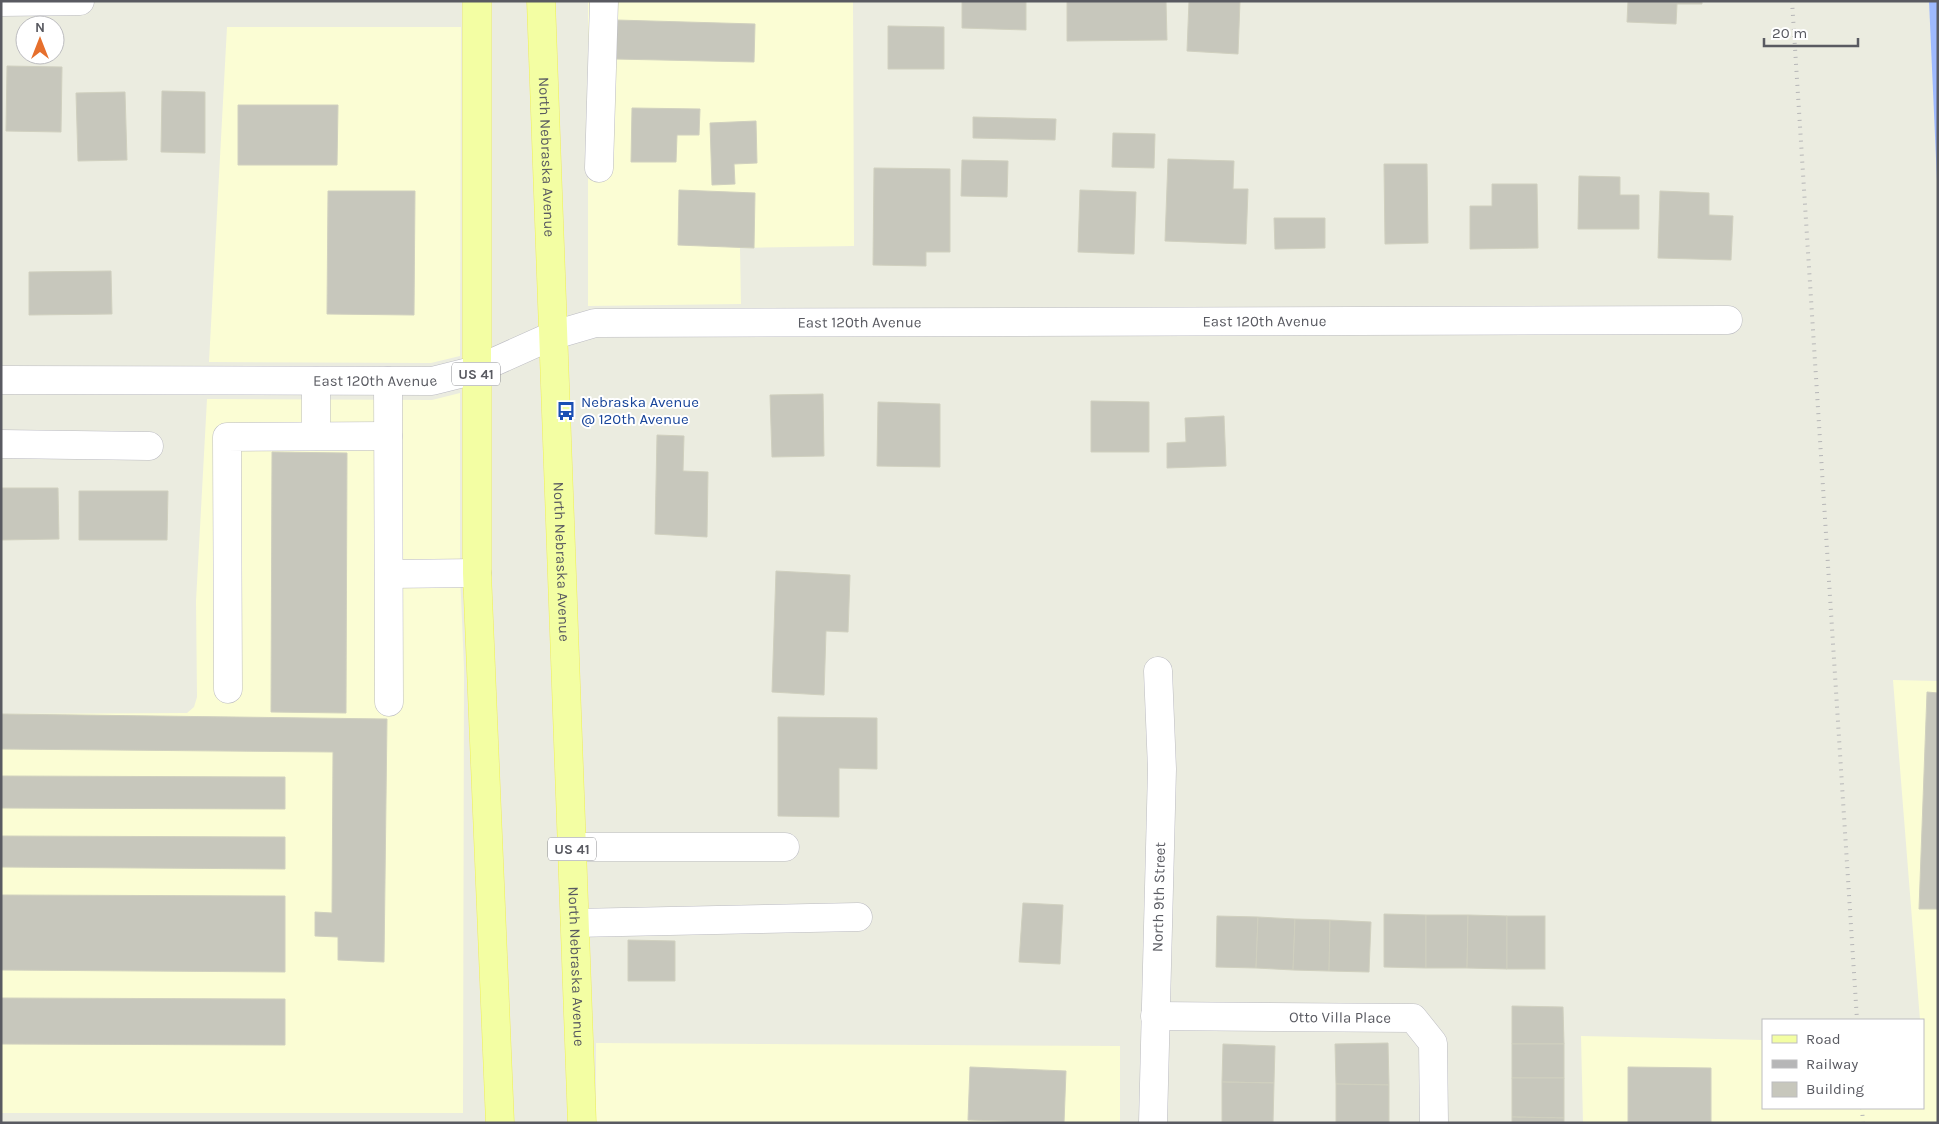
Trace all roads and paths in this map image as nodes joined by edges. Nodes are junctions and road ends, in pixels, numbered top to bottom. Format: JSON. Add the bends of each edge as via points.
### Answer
{"nodes":[{"id":1,"x":80,"y":1,"type":"edge"},
{"id":2,"x":477,"y":1,"type":"edge"},
{"id":3,"x":541,"y":1,"type":"edge"},
{"id":4,"x":604,"y":1,"type":"edge"},
{"id":5,"x":1,"y":2,"type":"edge"},
{"id":6,"x":599,"y":168,"type":"dead end"},
{"id":7,"x":1728,"y":320,"type":"dead end"},
{"id":8,"x":554,"y":336,"type":"junction"},
{"id":9,"x":476,"y":370,"type":"junction"},
{"id":10,"x":1,"y":380,"type":"edge"},
{"id":11,"x":316,"y":381,"type":"junction"},
{"id":12,"x":388,"y":381,"type":"junction"},
{"id":13,"x":316,"y":436,"type":"junction"},
{"id":14,"x":388,"y":436,"type":"junction"},
{"id":15,"x":1,"y":444,"type":"edge"},
{"id":16,"x":149,"y":446,"type":"dead end"},
{"id":17,"x":476,"y":573,"type":"junction"},
{"id":18,"x":389,"y":574,"type":"junction"},
{"id":19,"x":1158,"y":671,"type":"dead end"},
{"id":20,"x":228,"y":689,"type":"dead end"},
{"id":21,"x":389,"y":702,"type":"dead end"},
{"id":22,"x":572,"y":846,"type":"junction"},
{"id":23,"x":785,"y":846,"type":"dead end"},
{"id":24,"x":858,"y":917,"type":"dead end"},
{"id":25,"x":575,"y":923,"type":"junction"},
{"id":26,"x":1155,"y":1016,"type":"junction"},
{"id":27,"x":500,"y":1123,"type":"edge"},
{"id":28,"x":582,"y":1123,"type":"edge"},
{"id":29,"x":1153,"y":1123,"type":"edge"},
{"id":30,"x":1434,"y":1123,"type":"edge"}],
"edges":[{"from":1,"to":5,"type":"street"},
{"from":2,"to":9,"type":"main road","number":"US 41"},
{"from":3,"to":8,"type":"main road","name":"North Nebraska Avenue","number":"US 41"},
{"from":4,"to":6,"type":"street"},
{"from":7,"to":8,"type":"street","name":"East 120th Avenue","via":[[595,322]]},
{"from":8,"to":9,"type":"street","name":"East 120th Avenue"},
{"from":8,"to":22,"type":"main road","name":"North Nebraska Avenue","number":"US 41"},
{"from":9,"to":12,"type":"street","name":"East 120th Avenue","via":[[432,382]]},
{"from":9,"to":17,"type":"main road","number":"US 41"},
{"from":10,"to":11,"type":"street","name":"East 120th Avenue"},
{"from":11,"to":12,"type":"street","name":"East 120th Avenue"},
{"from":11,"to":13,"type":"street"},
{"from":12,"to":14,"type":"street"},
{"from":13,"to":14,"type":"street"},
{"from":13,"to":20,"type":"street","via":[[227,437]]},
{"from":14,"to":18,"type":"street"},
{"from":15,"to":16,"type":"street"},
{"from":17,"to":18,"type":"street"},
{"from":17,"to":27,"type":"main road","number":"US 41"},
{"from":18,"to":21,"type":"street"},
{"from":19,"to":26,"type":"street","name":"North 9th Street","via":[[1162,769]]},
{"from":22,"to":23,"type":"street"},
{"from":22,"to":25,"type":"main road","name":"North Nebraska Avenue","number":"US 41"},
{"from":24,"to":25,"type":"street"},
{"from":25,"to":28,"type":"main road","name":"North Nebraska Avenue","number":"US 41"},
{"from":26,"to":29,"type":"street","name":"North 9th Street"},
{"from":26,"to":30,"type":"street","name":"Otto Villa Place","via":[[1413,1018],[1433,1043]]}]}
